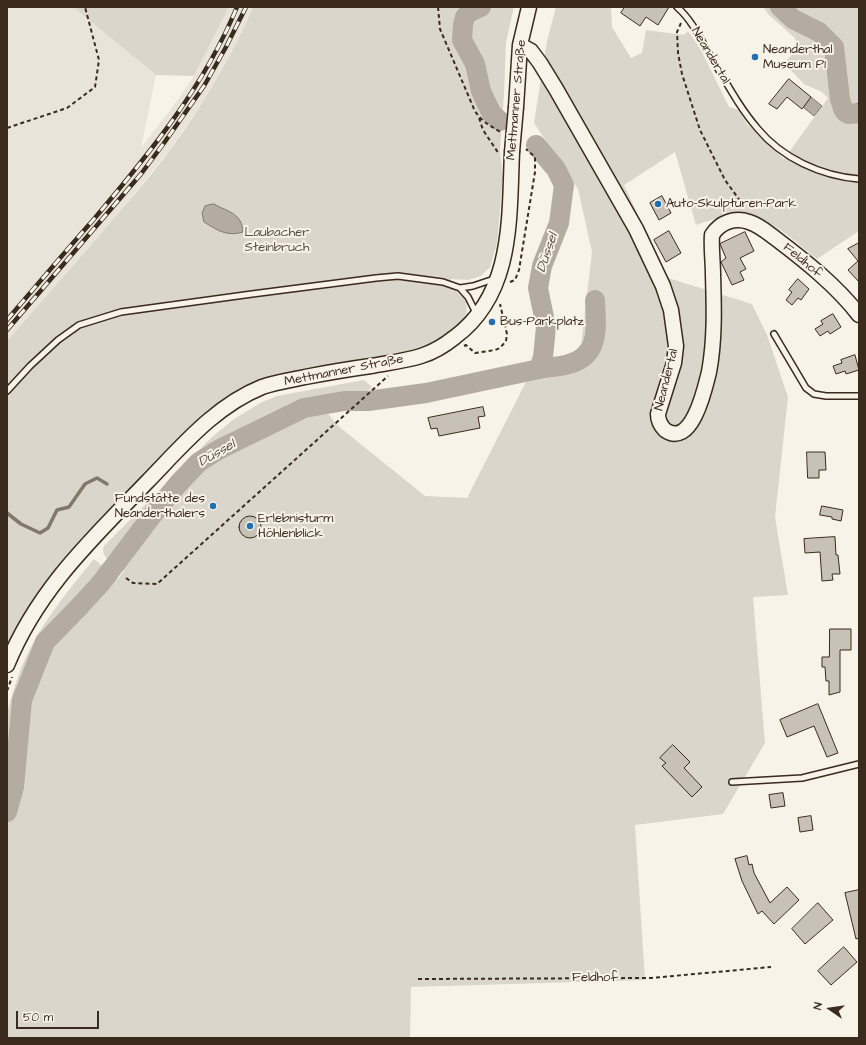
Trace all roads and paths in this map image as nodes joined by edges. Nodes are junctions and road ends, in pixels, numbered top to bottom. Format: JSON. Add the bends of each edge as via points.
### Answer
{"nodes":[{"id":1,"x":85,"y":7,"type":"edge"},
{"id":2,"x":438,"y":7,"type":"edge"},
{"id":3,"x":529,"y":7,"type":"edge"},
{"id":4,"x":677,"y":7,"type":"edge"},
{"id":5,"x":685,"y":15,"type":"junction"},
{"id":6,"x":520,"y":45,"type":"junction"},
{"id":7,"x":478,"y":116,"type":"junction"},
{"id":8,"x":7,"y":128,"type":"edge"},
{"id":9,"x":502,"y":133,"type":"dead end"},
{"id":10,"x":517,"y":156,"type":"junction"},
{"id":11,"x":859,"y":179,"type":"edge"},
{"id":12,"x":738,"y":220,"type":"joint"},
{"id":13,"x":757,"y":225,"type":"junction"},
{"id":14,"x":504,"y":279,"type":"junction"},
{"id":15,"x":460,"y":288,"type":"junction"},
{"id":16,"x":502,"y":299,"type":"dead end"},
{"id":17,"x":859,"y":315,"type":"edge"},
{"id":18,"x":478,"y":316,"type":"junction"},
{"id":19,"x":774,"y":334,"type":"dead end"},
{"id":20,"x":463,"y":346,"type":"dead end"},
{"id":21,"x":392,"y":372,"type":"dead end"},
{"id":22,"x":384,"y":374,"type":"dead end"},
{"id":23,"x":383,"y":380,"type":"dead end"},
{"id":24,"x":7,"y":391,"type":"edge"},
{"id":25,"x":859,"y":396,"type":"edge"},
{"id":26,"x":126,"y":578,"type":"dead end"},
{"id":27,"x":10,"y":670,"type":"edge"},
{"id":28,"x":7,"y":691,"type":"edge"},
{"id":29,"x":859,"y":764,"type":"edge"},
{"id":30,"x":732,"y":782,"type":"dead end"},
{"id":31,"x":771,"y":967,"type":"dead end"},
{"id":32,"x":418,"y":979,"type":"dead end"}],
"edges":[{"from":1,"to":8,"type":"path","via":[[99,60],[95,87],[68,108]]},
{"from":2,"to":7,"type":"path","via":[[440,29]]},
{"from":3,"to":6,"type":"main road","name":"Mettmanner Straße"},
{"from":4,"to":5,"type":"lane","name":"Neandertal"},
{"from":5,"to":11,"type":"lane","name":"Neandertal","via":[[735,98],[758,129],[778,148],[814,169]]},
{"from":5,"to":13,"type":"path","via":[[676,32],[678,53],[700,130],[725,180]]},
{"from":6,"to":10,"type":"main road","name":"Mettmanner Straße","bridge":true,"via":[[516,107]]},
{"from":6,"to":12,"type":"main road","name":"Neandertal","via":[[531,51],[556,89],[636,228],[663,286],[672,310],[676,346],[674,363],[658,420],[661,426],[670,432],[680,433],[690,425],[709,372],[714,326],[712,235],[721,224]]},
{"from":7,"to":9,"type":"path"},
{"from":7,"to":10,"type":"path","via":[[486,136],[498,153]]},
{"from":10,"to":14,"type":"main road","name":"Mettmanner Straße","via":[[506,239]]},
{"from":10,"to":14,"type":"path","via":[[535,157],[536,172],[519,270],[514,281]]},
{"from":12,"to":13,"type":"main road","name":"Feldhof"},
{"from":13,"to":17,"type":"main road","name":"Feldhof","via":[[790,249],[849,302]]},
{"from":14,"to":15,"type":"lane"},
{"from":14,"to":18,"type":"main road","name":"Mettmanner Straße"},
{"from":15,"to":18,"type":"lane"},
{"from":15,"to":24,"type":"lane","via":[[425,278],[391,277],[121,312],[79,325],[58,340]]},
{"from":16,"to":20,"type":"path","via":[[500,306],[507,334],[506,341],[500,348],[485,352],[475,353],[466,345]]},
{"from":18,"to":27,"type":"main road","name":"Mettmanner Straße","via":[[446,344],[422,355],[263,387],[239,398],[214,416],[190,437],[64,570],[31,616],[15,646]]},
{"from":19,"to":25,"type":"lane","via":[[806,388],[814,394]]},
{"from":21,"to":22,"type":"path"},
{"from":23,"to":26,"type":"path","via":[[157,584],[133,583]]},
{"from":27,"to":28,"type":"path"},
{"from":29,"to":30,"type":"lane","via":[[802,778]]},
{"from":31,"to":32,"type":"path","name":"Feldhof","via":[[650,978]]}]}
